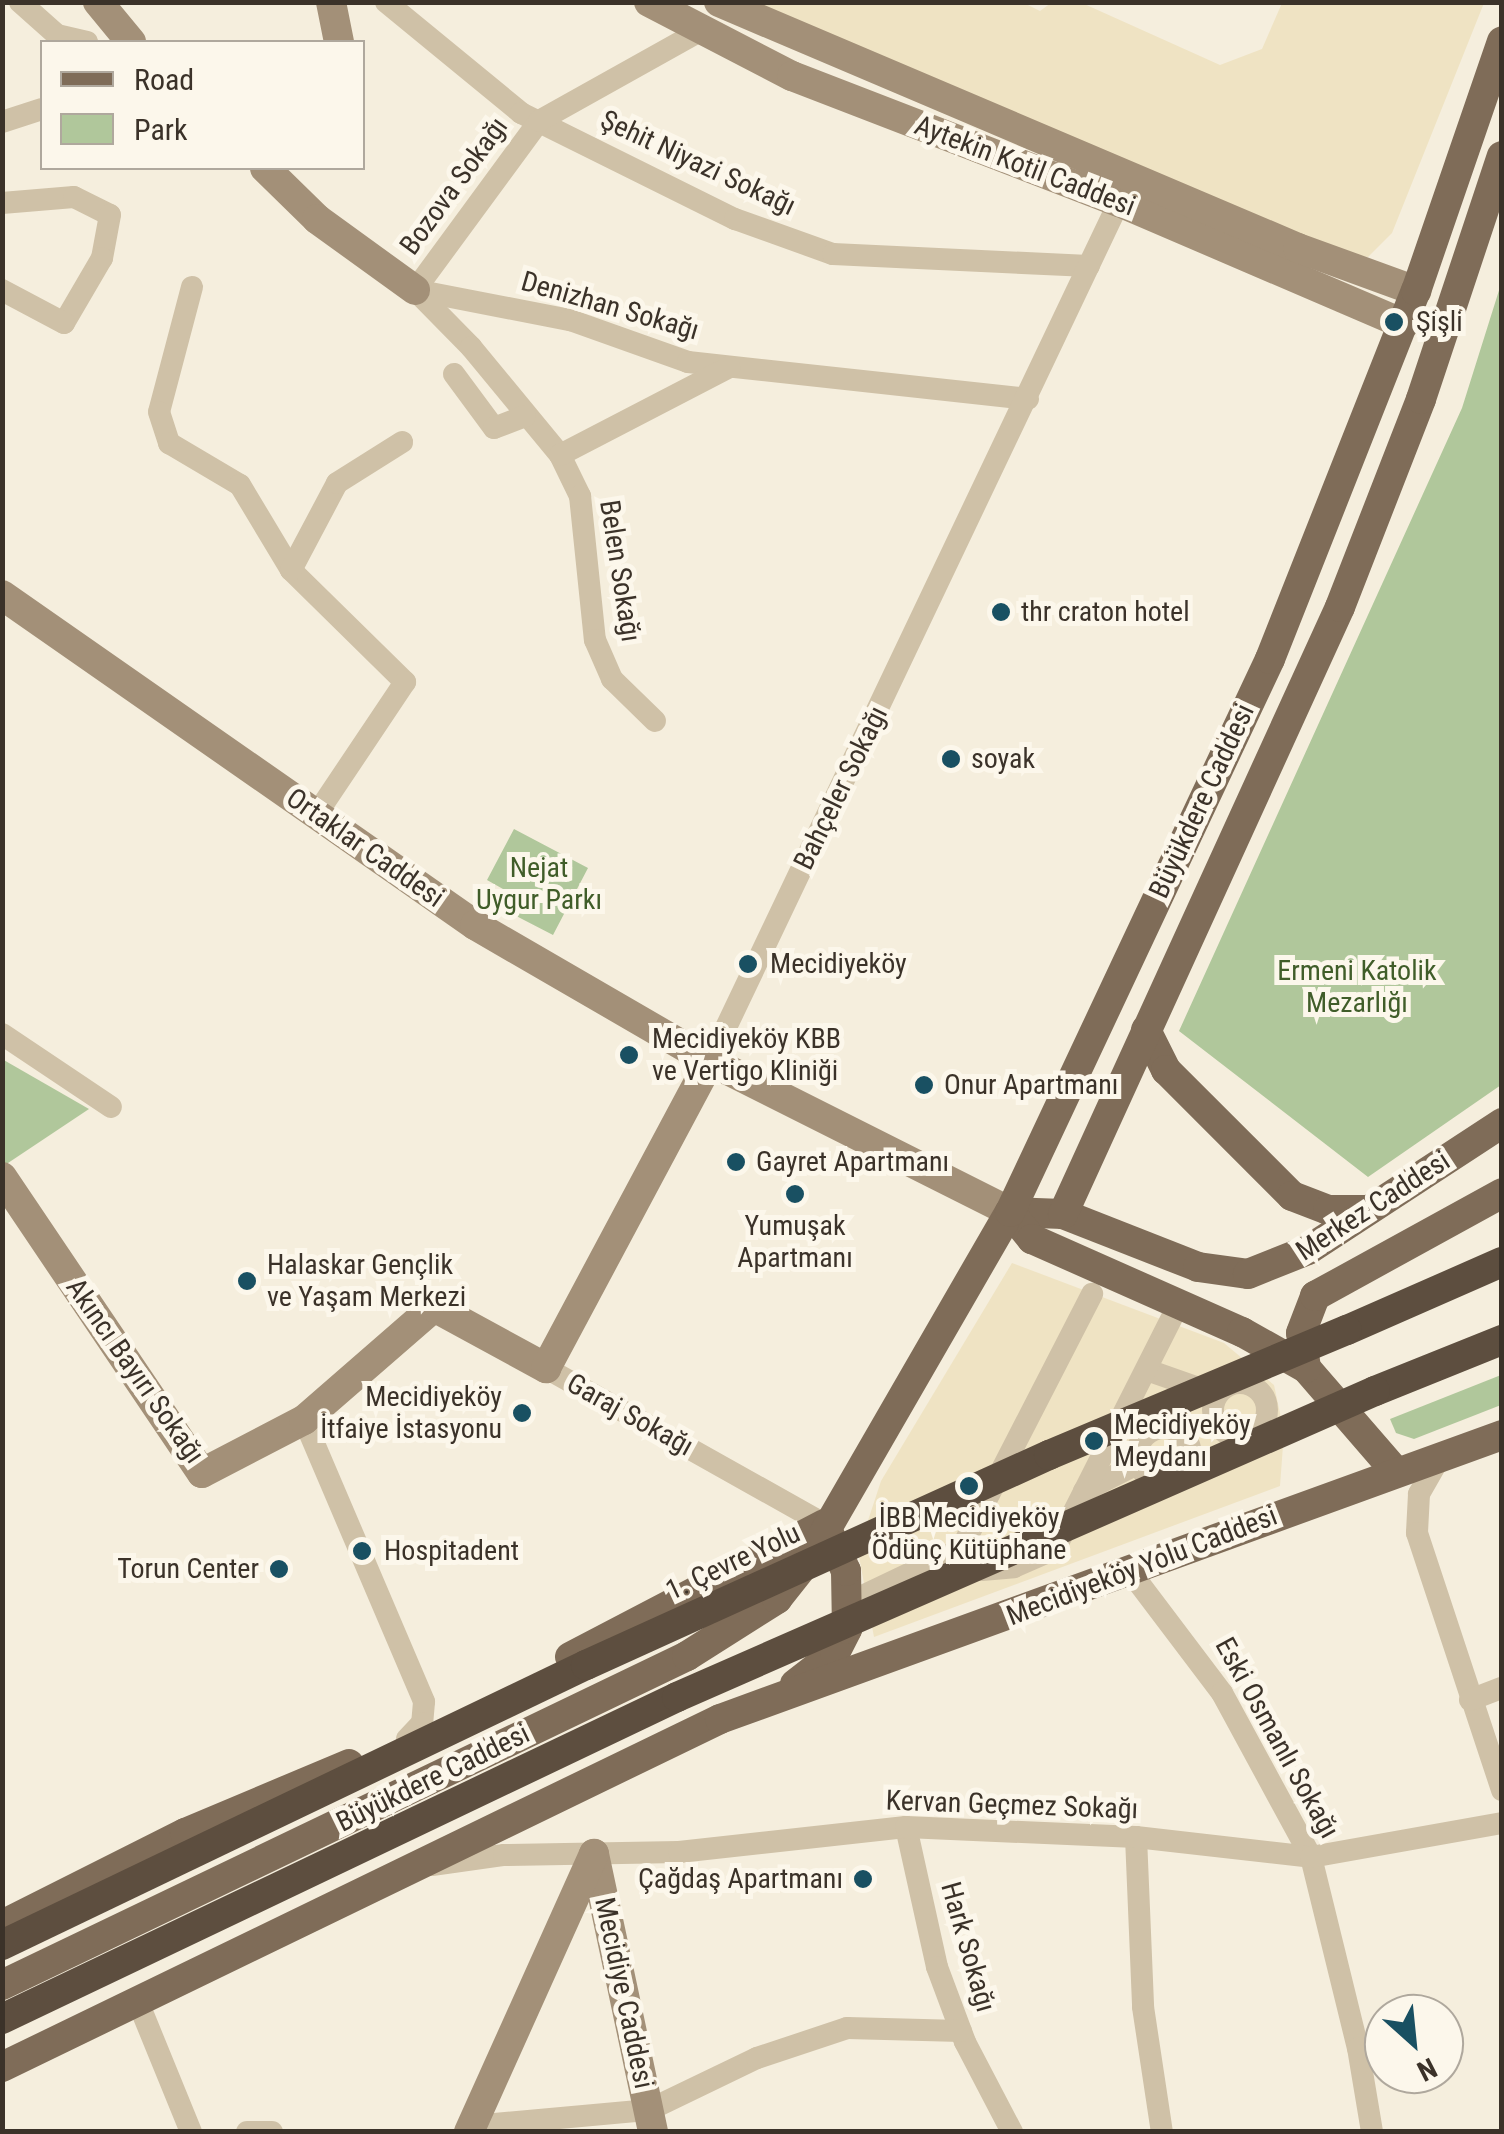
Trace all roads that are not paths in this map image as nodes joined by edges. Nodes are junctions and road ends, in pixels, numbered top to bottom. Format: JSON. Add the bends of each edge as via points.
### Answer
{"nodes":[{"id":1,"x":20,"y":2,"type":"edge"},
{"id":2,"x":98,"y":2,"type":"edge"},
{"id":3,"x":331,"y":2,"type":"edge"},
{"id":4,"x":350,"y":2,"type":"edge"},
{"id":5,"x":386,"y":2,"type":"edge"},
{"id":6,"x":649,"y":2,"type":"edge"},
{"id":7,"x":719,"y":2,"type":"edge"},
{"id":8,"x":700,"y":32,"type":"junction"},
{"id":9,"x":78,"y":40,"type":"edge"},
{"id":10,"x":117,"y":40,"type":"edge"},
{"id":11,"x":339,"y":40,"type":"edge"},
{"id":12,"x":357,"y":40,"type":"edge"},
{"id":13,"x":1502,"y":41,"type":"edge"},
{"id":14,"x":40,"y":110,"type":"edge"},
{"id":15,"x":539,"y":121,"type":"junction"},
{"id":16,"x":2,"y":122,"type":"edge"},
{"id":17,"x":1502,"y":156,"type":"edge"},
{"id":18,"x":269,"y":170,"type":"edge"},
{"id":19,"x":1120,"y":202,"type":"junction"},
{"id":20,"x":2,"y":203,"type":"edge"},
{"id":21,"x":1089,"y":266,"type":"junction"},
{"id":22,"x":192,"y":287,"type":"dead end"},
{"id":23,"x":2,"y":290,"type":"edge"},
{"id":24,"x":415,"y":290,"type":"junction"},
{"id":25,"x":1416,"y":291,"type":"junction"},
{"id":26,"x":1454,"y":304,"type":"junction"},
{"id":27,"x":1404,"y":324,"type":"junction"},
{"id":28,"x":1442,"y":341,"type":"junction"},
{"id":29,"x":730,"y":366,"type":"junction"},
{"id":30,"x":454,"y":374,"type":"dead end"},
{"id":31,"x":976,"y":398,"type":"junction"},
{"id":32,"x":1028,"y":399,"type":"junction"},
{"id":33,"x":525,"y":416,"type":"junction"},
{"id":34,"x":1012,"y":434,"type":"junction"},
{"id":35,"x":402,"y":442,"type":"dead end"},
{"id":36,"x":560,"y":455,"type":"junction"},
{"id":37,"x":290,"y":570,"type":"junction"},
{"id":38,"x":2,"y":595,"type":"edge"},
{"id":39,"x":655,"y":720,"type":"dead end"},
{"id":40,"x":316,"y":815,"type":"junction"},
{"id":41,"x":1146,"y":1030,"type":"junction"},
{"id":42,"x":2,"y":1034,"type":"edge"},
{"id":43,"x":710,"y":1061,"type":"junction"},
{"id":44,"x":111,"y":1107,"type":"dead end"},
{"id":45,"x":1502,"y":1123,"type":"edge"},
{"id":46,"x":2,"y":1177,"type":"edge"},
{"id":47,"x":1502,"y":1193,"type":"edge"},
{"id":48,"x":1368,"y":1210,"type":"junction"},
{"id":49,"x":1010,"y":1212,"type":"junction"},
{"id":50,"x":1063,"y":1214,"type":"junction"},
{"id":51,"x":1502,"y":1262,"type":"edge"},
{"id":52,"x":1092,"y":1294,"type":"dead end"},
{"id":53,"x":1178,"y":1303,"type":"junction"},
{"id":54,"x":434,"y":1307,"type":"joint"},
{"id":55,"x":1502,"y":1340,"type":"edge"},
{"id":56,"x":546,"y":1368,"type":"junction"},
{"id":57,"x":1306,"y":1368,"type":"junction"},
{"id":58,"x":1147,"y":1370,"type":"junction"},
{"id":59,"x":1217,"y":1395,"type":"dead end"},
{"id":60,"x":304,"y":1420,"type":"junction"},
{"id":61,"x":1502,"y":1435,"type":"edge"},
{"id":62,"x":1440,"y":1458,"type":"junction"},
{"id":63,"x":1139,"y":1463,"type":"dead end"},
{"id":64,"x":1396,"y":1472,"type":"junction"},
{"id":65,"x":1084,"y":1491,"type":"junction"},
{"id":66,"x":824,"y":1524,"type":"junction"},
{"id":67,"x":961,"y":1549,"type":"junction"},
{"id":68,"x":1128,"y":1570,"type":"junction"},
{"id":69,"x":850,"y":1602,"type":"junction"},
{"id":70,"x":1502,"y":1688,"type":"edge"},
{"id":71,"x":782,"y":1694,"type":"junction"},
{"id":72,"x":1470,"y":1700,"type":"junction"},
{"id":73,"x":407,"y":1739,"type":"junction"},
{"id":74,"x":1502,"y":1790,"type":"edge"},
{"id":75,"x":1502,"y":1823,"type":"edge"},
{"id":76,"x":906,"y":1827,"type":"junction"},
{"id":77,"x":1136,"y":1837,"type":"junction"},
{"id":78,"x":594,"y":1854,"type":"junction"},
{"id":79,"x":1311,"y":1857,"type":"junction"},
{"id":80,"x":399,"y":1870,"type":"junction"},
{"id":81,"x":2,"y":1925,"type":"edge"},
{"id":82,"x":2,"y":1944,"type":"edge"},
{"id":83,"x":2,"y":1985,"type":"edge"},
{"id":84,"x":138,"y":2002,"type":"junction"},
{"id":85,"x":2,"y":2019,"type":"edge"},
{"id":86,"x":961,"y":2031,"type":"junction"},
{"id":87,"x":2,"y":2068,"type":"edge"},
{"id":88,"x":651,"y":2121,"type":"edge"},
{"id":89,"x":471,"y":2128,"type":"edge"},
{"id":90,"x":192,"y":2132,"type":"edge"},
{"id":91,"x":247,"y":2132,"type":"edge"},
{"id":92,"x":272,"y":2132,"type":"edge"},
{"id":93,"x":1012,"y":2132,"type":"edge"},
{"id":94,"x":1162,"y":2132,"type":"edge"},
{"id":95,"x":1372,"y":2132,"type":"edge"}],
"edges":[{"from":1,"to":9,"type":"street","via":[[57,35]]},
{"from":2,"to":10,"type":"main road"},
{"from":3,"to":11,"type":"main road"},
{"from":4,"to":12,"type":"main road"},
{"from":5,"to":15,"type":"street","name":"Şehit Niyazi Sokağı"},
{"from":6,"to":8,"type":"main road","name":"Aytekin Kotil Caddesi"},
{"from":7,"to":25,"type":"main road","name":"Aytekin Kotil Caddesi","via":[[1298,248]]},
{"from":8,"to":15,"type":"street","name":"Bozova Sokağı"},
{"from":8,"to":19,"type":"main road","name":"Aytekin Kotil Caddesi","via":[[792,76]]},
{"from":13,"to":25,"type":"main road","name":"Büyükdere Caddesi"},
{"from":14,"to":16,"type":"street"},
{"from":15,"to":21,"type":"street","name":"Şehit Niyazi Sokağı","via":[[735,219],[833,254]]},
{"from":15,"to":24,"type":"street","name":"Bozova Sokağı"},
{"from":17,"to":26,"type":"main road","name":"Büyükdere Caddesi"},
{"from":18,"to":24,"type":"main road","via":[[317,219]]},
{"from":19,"to":21,"type":"street","name":"Bahçeler Sokağı"},
{"from":19,"to":27,"type":"main road","name":"Aytekin Kotil Caddesi"},
{"from":20,"to":23,"type":"street","via":[[74,196],[110,215],[102,258],[64,323]]},
{"from":21,"to":32,"type":"street","name":"Bahçeler Sokağı"},
{"from":22,"to":37,"type":"street","via":[[159,412],[169,442],[240,484]]},
{"from":24,"to":29,"type":"street","name":"Denizhan Sokağı","via":[[570,320],[688,362]]},
{"from":24,"to":33,"type":"street","name":"Belen Sokağı","via":[[471,346]]},
{"from":25,"to":26,"type":"main road"},
{"from":25,"to":27,"type":"main road","name":"Büyükdere Caddesi"},
{"from":26,"to":28,"type":"main road","name":"Büyükdere Caddesi"},
{"from":27,"to":28,"type":"main road"},
{"from":27,"to":49,"type":"main road","name":"Büyükdere Caddesi","via":[[1270,659]]},
{"from":28,"to":41,"type":"main road","name":"Büyükdere Caddesi","via":[[1340,607]]},
{"from":29,"to":31,"type":"street","name":"Denizhan Sokağı"},
{"from":29,"to":36,"type":"street","name":"Denizhan Sokağı"},
{"from":30,"to":33,"type":"street","via":[[494,428]]},
{"from":31,"to":32,"type":"street","name":"Denizhan Sokağı"},
{"from":31,"to":34,"type":"street"},
{"from":32,"to":34,"type":"street","name":"Bahçeler Sokağı"},
{"from":33,"to":36,"type":"street","name":"Belen Sokağı"},
{"from":34,"to":43,"type":"street","name":"Bahçeler Sokağı"},
{"from":35,"to":37,"type":"street","via":[[337,483]]},
{"from":36,"to":39,"type":"street","name":"Belen Sokağı","via":[[580,496],[595,640],[612,679]]},
{"from":37,"to":40,"type":"street","via":[[405,682]]},
{"from":38,"to":40,"type":"main road","name":"Ortaklar Caddesi"},
{"from":40,"to":43,"type":"main road","name":"Ortaklar Caddesi","via":[[475,925]]},
{"from":41,"to":48,"type":"main road","via":[[1166,1070],[1292,1196],[1328,1210]]},
{"from":41,"to":50,"type":"main road","name":"Büyükdere Caddesi"},
{"from":42,"to":44,"type":"street"},
{"from":43,"to":49,"type":"main road","name":"Ortaklar Caddesi"},
{"from":43,"to":56,"type":"main road","name":"Bahçeler Sokağı"},
{"from":45,"to":48,"type":"main road","name":"Merkez Caddesi"},
{"from":46,"to":60,"type":"main road","name":"Akıncı Bayırı Sokağı","via":[[202,1472]]},
{"from":47,"to":57,"type":"main road","via":[[1315,1296],[1301,1333]]},
{"from":48,"to":50,"type":"main road","name":"Merkez Caddesi","via":[[1276,1267],[1248,1274],[1198,1267]]},
{"from":49,"to":50,"type":"main road","name":"Merkez Caddesi"},
{"from":49,"to":53,"type":"main road","via":[[1032,1239]]},
{"from":49,"to":66,"type":"main road","name":"Büyükdere Caddesi"},
{"from":51,"to":82,"type":"highway","name":"1. Çevre Yolu","bridge":true,"via":[[1016,1470],[602,1658]]},
{"from":52,"to":67,"type":"street"},
{"from":53,"to":57,"type":"main road"},
{"from":53,"to":58,"type":"street"},
{"from":54,"to":56,"type":"main road","name":"Garaj Sokağı"},
{"from":54,"to":60,"type":"main road","name":"Akıncı Bayırı Sokağı"},
{"from":55,"to":85,"type":"highway","bridge":true,"via":[[677,1696]]},
{"from":56,"to":66,"type":"street","name":"Garaj Sokağı"},
{"from":57,"to":64,"type":"main road"},
{"from":58,"to":59,"type":"street"},
{"from":58,"to":65,"type":"street"},
{"from":60,"to":73,"type":"street","via":[[424,1702],[422,1724]]},
{"from":61,"to":62,"type":"main road","name":"Mecidiyeköy Yolu Caddesi"},
{"from":62,"to":64,"type":"main road","name":"Mecidiyeköy Yolu Caddesi"},
{"from":62,"to":72,"type":"street","via":[[1419,1494],[1417,1533]]},
{"from":63,"to":65,"type":"street"},
{"from":64,"to":68,"type":"main road","name":"Mecidiyeköy Yolu Caddesi"},
{"from":65,"to":67,"type":"street","via":[[1055,1550],[1014,1567],[976,1571]]},
{"from":66,"to":69,"type":"main road","via":[[846,1571]]},
{"from":66,"to":73,"type":"main road","name":"Büyükdere Caddesi"},
{"from":66,"to":83,"type":"main road","name":"Büyükdere Caddesi","via":[[811,1556],[777,1598],[688,1656]]},
{"from":67,"to":69,"type":"street"},
{"from":68,"to":71,"type":"main road","name":"Mecidiyeköy Yolu Caddesi","via":[[882,1665]]},
{"from":68,"to":79,"type":"street","name":"Eski Osmanlı Sokağı","via":[[1222,1693]]},
{"from":69,"to":71,"type":"main road","via":[[848,1630],[834,1653]]},
{"from":70,"to":72,"type":"street"},
{"from":71,"to":80,"type":"main road"},
{"from":72,"to":74,"type":"street"},
{"from":73,"to":81,"type":"main road","name":"Büyükdere Caddesi","via":[[186,1834]]},
{"from":75,"to":79,"type":"street","name":"Kervan Geçmez Sokağı"},
{"from":76,"to":77,"type":"street","name":"Kervan Geçmez Sokağı"},
{"from":76,"to":78,"type":"street","name":"Kervan Geçmez Sokağı","via":[[679,1852]]},
{"from":76,"to":86,"type":"street","name":"Hark Sokağı","via":[[937,1967]]},
{"from":77,"to":79,"type":"street","name":"Kervan Geçmez Sokağı"},
{"from":77,"to":94,"type":"street","via":[[1143,2007]]},
{"from":78,"to":80,"type":"street","name":"Kervan Geçmez Sokağı","via":[[504,1856]]},
{"from":78,"to":88,"type":"main road","name":"Mecidiye Caddesi"},
{"from":78,"to":89,"type":"main road"},
{"from":79,"to":95,"type":"street","name":"Eski Osmanlı Sokağı"},
{"from":80,"to":84,"type":"main road"},
{"from":84,"to":87,"type":"main road"},
{"from":84,"to":90,"type":"street"},
{"from":86,"to":88,"type":"street","via":[[847,2028],[757,2058]]},
{"from":86,"to":93,"type":"street","name":"Hark Sokağı"},
{"from":88,"to":89,"type":"street"},
{"from":91,"to":92,"type":"street"}]}
